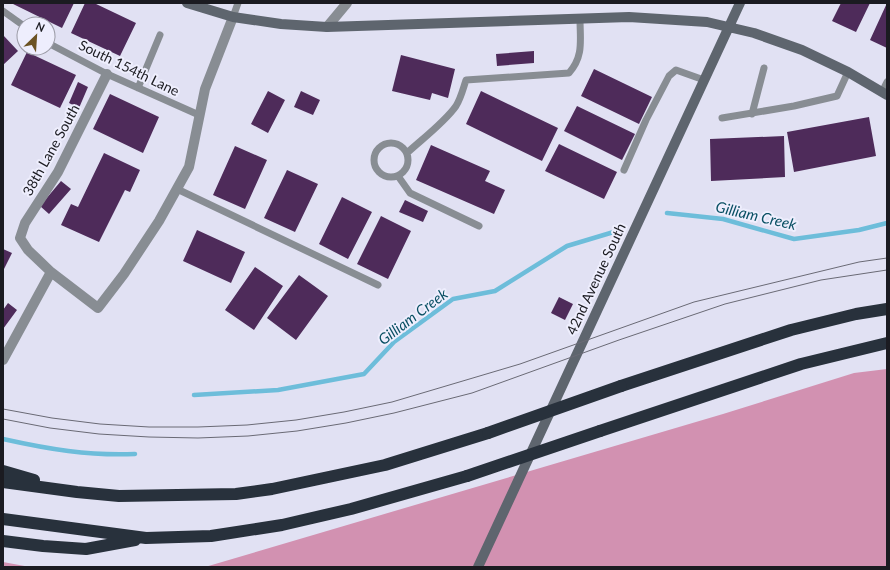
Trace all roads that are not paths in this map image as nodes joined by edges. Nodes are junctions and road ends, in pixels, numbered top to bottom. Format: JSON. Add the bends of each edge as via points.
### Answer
{"nodes":[{"id":1,"x":187,"y":3,"type":"edge"},
{"id":2,"x":238,"y":3,"type":"edge"},
{"id":3,"x":347,"y":3,"type":"edge"},
{"id":4,"x":740,"y":3,"type":"edge"},
{"id":5,"x":3,"y":11,"type":"edge"},
{"id":6,"x":233,"y":17,"type":"junction"},
{"id":7,"x":580,"y":19,"type":"junction"},
{"id":8,"x":16,"y":20,"type":"edge"},
{"id":9,"x":327,"y":27,"type":"junction"},
{"id":10,"x":729,"y":27,"type":"junction"},
{"id":11,"x":160,"y":35,"type":"dead end"},
{"id":12,"x":56,"y":46,"type":"edge"},
{"id":13,"x":764,"y":68,"type":"dead end"},
{"id":14,"x":848,"y":72,"type":"junction"},
{"id":15,"x":107,"y":74,"type":"junction"},
{"id":16,"x":704,"y":80,"type":"junction"},
{"id":17,"x":887,"y":82,"type":"edge"},
{"id":18,"x":138,"y":88,"type":"junction"},
{"id":19,"x":885,"y":93,"type":"edge"},
{"id":20,"x":752,"y":114,"type":"junction"},
{"id":21,"x":199,"y":115,"type":"junction"},
{"id":22,"x":722,"y":118,"type":"dead end"},
{"id":23,"x":407,"y":153,"type":"junction"},
{"id":24,"x":624,"y":170,"type":"dead end"},
{"id":25,"x":398,"y":176,"type":"junction"},
{"id":26,"x":177,"y":189,"type":"junction"},
{"id":27,"x":479,"y":226,"type":"dead end"},
{"id":28,"x":51,"y":272,"type":"junction"},
{"id":29,"x":378,"y":285,"type":"dead end"},
{"id":30,"x":887,"y":309,"type":"edge"},
{"id":31,"x":887,"y":343,"type":"edge"},
{"id":32,"x":3,"y":360,"type":"edge"},
{"id":33,"x":3,"y":471,"type":"edge"},
{"id":34,"x":3,"y":482,"type":"edge"},
{"id":35,"x":77,"y":492,"type":"junction"},
{"id":36,"x":3,"y":519,"type":"edge"},
{"id":37,"x":146,"y":538,"type":"junction"},
{"id":38,"x":3,"y":541,"type":"edge"},
{"id":39,"x":478,"y":567,"type":"edge"}],
"edges":[{"from":1,"to":6,"type":"street"},
{"from":2,"to":6,"type":"lane"},
{"from":3,"to":9,"type":"street"},
{"from":4,"to":10,"type":"street","name":"42nd Avenue South"},
{"from":5,"to":8,"type":"lane"},
{"from":6,"to":9,"type":"street"},
{"from":6,"to":21,"type":"street","via":[[205,88]]},
{"from":7,"to":9,"type":"street"},
{"from":7,"to":10,"type":"street","via":[[629,18],[707,22]]},
{"from":7,"to":23,"type":"lane","via":[[579,56],[569,73],[466,80],[455,106]]},
{"from":10,"to":14,"type":"street","via":[[802,50]]},
{"from":10,"to":16,"type":"street","name":"42nd Avenue South"},
{"from":11,"to":18,"type":"lane"},
{"from":12,"to":15,"type":"lane","name":"South 154th Lane"},
{"from":13,"to":20,"type":"lane"},
{"from":14,"to":19,"type":"street"},
{"from":14,"to":20,"type":"lane","via":[[837,96]]},
{"from":15,"to":18,"type":"lane","name":"South 154th Lane"},
{"from":15,"to":28,"type":"street","name":"38th Lane South","via":[[58,172],[25,223],[20,238],[28,250]]},
{"from":16,"to":24,"type":"lane","via":[[676,70],[669,76]]},
{"from":16,"to":39,"type":"street","name":"42nd Avenue South"},
{"from":17,"to":19,"type":"lane"},
{"from":18,"to":21,"type":"lane","name":"South 154th Lane"},
{"from":20,"to":22,"type":"lane"},
{"from":21,"to":26,"type":"street","via":[[189,166]]},
{"from":23,"to":25,"type":"lane","via":[[407,167]]},
{"from":23,"to":25,"type":"lane","via":[[397,144],[390,143],[378,148],[374,154],[373,161],[379,173],[384,177]]},
{"from":25,"to":27,"type":"lane","via":[[410,193]]},
{"from":26,"to":28,"type":"street","via":[[160,221],[98,308]]},
{"from":26,"to":29,"type":"lane"},
{"from":28,"to":32,"type":"street"},
{"from":30,"to":35,"type":"highway","bridge":true,"via":[[791,330],[385,465],[236,494],[119,496]]},
{"from":31,"to":37,"type":"highway","bridge":true,"via":[[801,364],[467,476],[351,509],[282,525],[211,536]]},
{"from":33,"to":35,"type":"highway"},
{"from":34,"to":35,"type":"highway"},
{"from":36,"to":37,"type":"highway"},
{"from":37,"to":38,"type":"highway","via":[[86,549]]}]}
